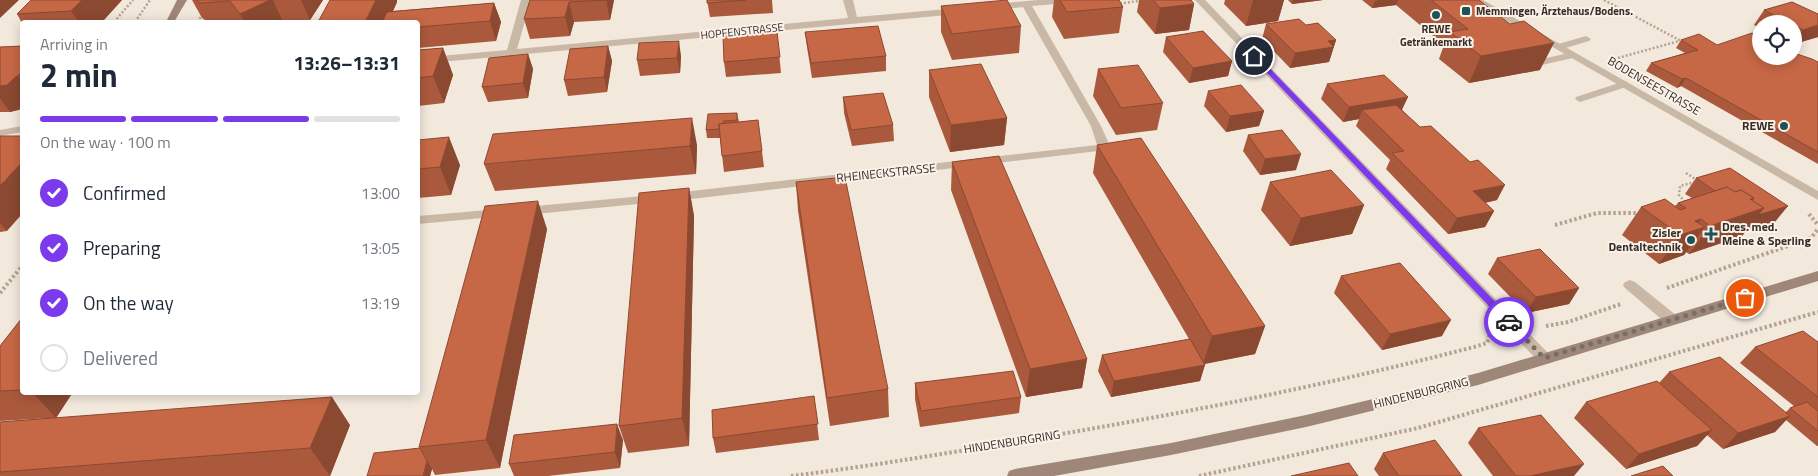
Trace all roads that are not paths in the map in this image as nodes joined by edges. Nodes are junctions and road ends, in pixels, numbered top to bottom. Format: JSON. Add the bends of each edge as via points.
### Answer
{"nodes":[{"id":1,"x":182,"y":0,"type":"edge"},
{"id":2,"x":526,"y":0,"type":"edge"},
{"id":3,"x":848,"y":0,"type":"edge"},
{"id":4,"x":1067,"y":0,"type":"edge"},
{"id":5,"x":1200,"y":0,"type":"edge"},
{"id":6,"x":1476,"y":0,"type":"edge"},
{"id":7,"x":1027,"y":4,"type":"junction"},
{"id":8,"x":989,"y":8,"type":"edge"},
{"id":9,"x":970,"y":10,"type":"edge"},
{"id":10,"x":171,"y":20,"type":"edge"},
{"id":11,"x":854,"y":20,"type":"junction"},
{"id":12,"x":1586,"y":39,"type":"dead end"},
{"id":13,"x":1559,"y":47,"type":"junction"},
{"id":14,"x":511,"y":54,"type":"junction"},
{"id":15,"x":1573,"y":55,"type":"junction"},
{"id":16,"x":420,"y":61,"type":"edge"},
{"id":17,"x":1533,"y":64,"type":"edge"},
{"id":18,"x":1625,"y":84,"type":"junction"},
{"id":19,"x":1580,"y":99,"type":"dead end"},
{"id":20,"x":20,"y":129,"type":"edge"},
{"id":21,"x":0,"y":133,"type":"edge"},
{"id":22,"x":1818,"y":196,"type":"edge"},
{"id":23,"x":420,"y":220,"type":"edge"},
{"id":24,"x":1818,"y":276,"type":"edge"},
{"id":25,"x":1630,"y":285,"type":"dead end"},
{"id":26,"x":1672,"y":320,"type":"junction"},
{"id":27,"x":1544,"y":358,"type":"junction"},
{"id":28,"x":1015,"y":476,"type":"edge"}],
"edges":[{"from":1,"to":10,"type":"main road"},
{"from":2,"to":14,"type":"street"},
{"from":3,"to":11,"type":"street"},
{"from":4,"to":7,"type":"street"},
{"from":5,"to":27,"type":"street"},
{"from":6,"to":13,"type":"street","name":"BODENSEESTRASSE"},
{"from":7,"to":8,"type":"street"},
{"from":7,"to":23,"type":"street","name":"RHEINECKSTRASSE","via":[[1096,126],[1102,148],[616,203]]},
{"from":9,"to":11,"type":"street","name":"HOPFENSTRASSE"},
{"from":11,"to":14,"type":"street","name":"HOPFENSTRASSE"},
{"from":12,"to":13,"type":"street"},
{"from":13,"to":15,"type":"street","name":"BODENSEESTRASSE"},
{"from":14,"to":16,"type":"street","name":"HOPFENSTRASSE"},
{"from":15,"to":17,"type":"street"},
{"from":15,"to":18,"type":"street","name":"BODENSEESTRASSE"},
{"from":18,"to":19,"type":"street"},
{"from":18,"to":22,"type":"street","name":"BODENSEESTRASSE"},
{"from":20,"to":21,"type":"street"},
{"from":24,"to":26,"type":"main road","name":"HINDENBURGRING"},
{"from":25,"to":26,"type":"street"},
{"from":26,"to":27,"type":"main road","name":"HINDENBURGRING"},
{"from":27,"to":28,"type":"main road","name":"HINDENBURGRING","via":[[1470,381],[1306,421]]}]}
